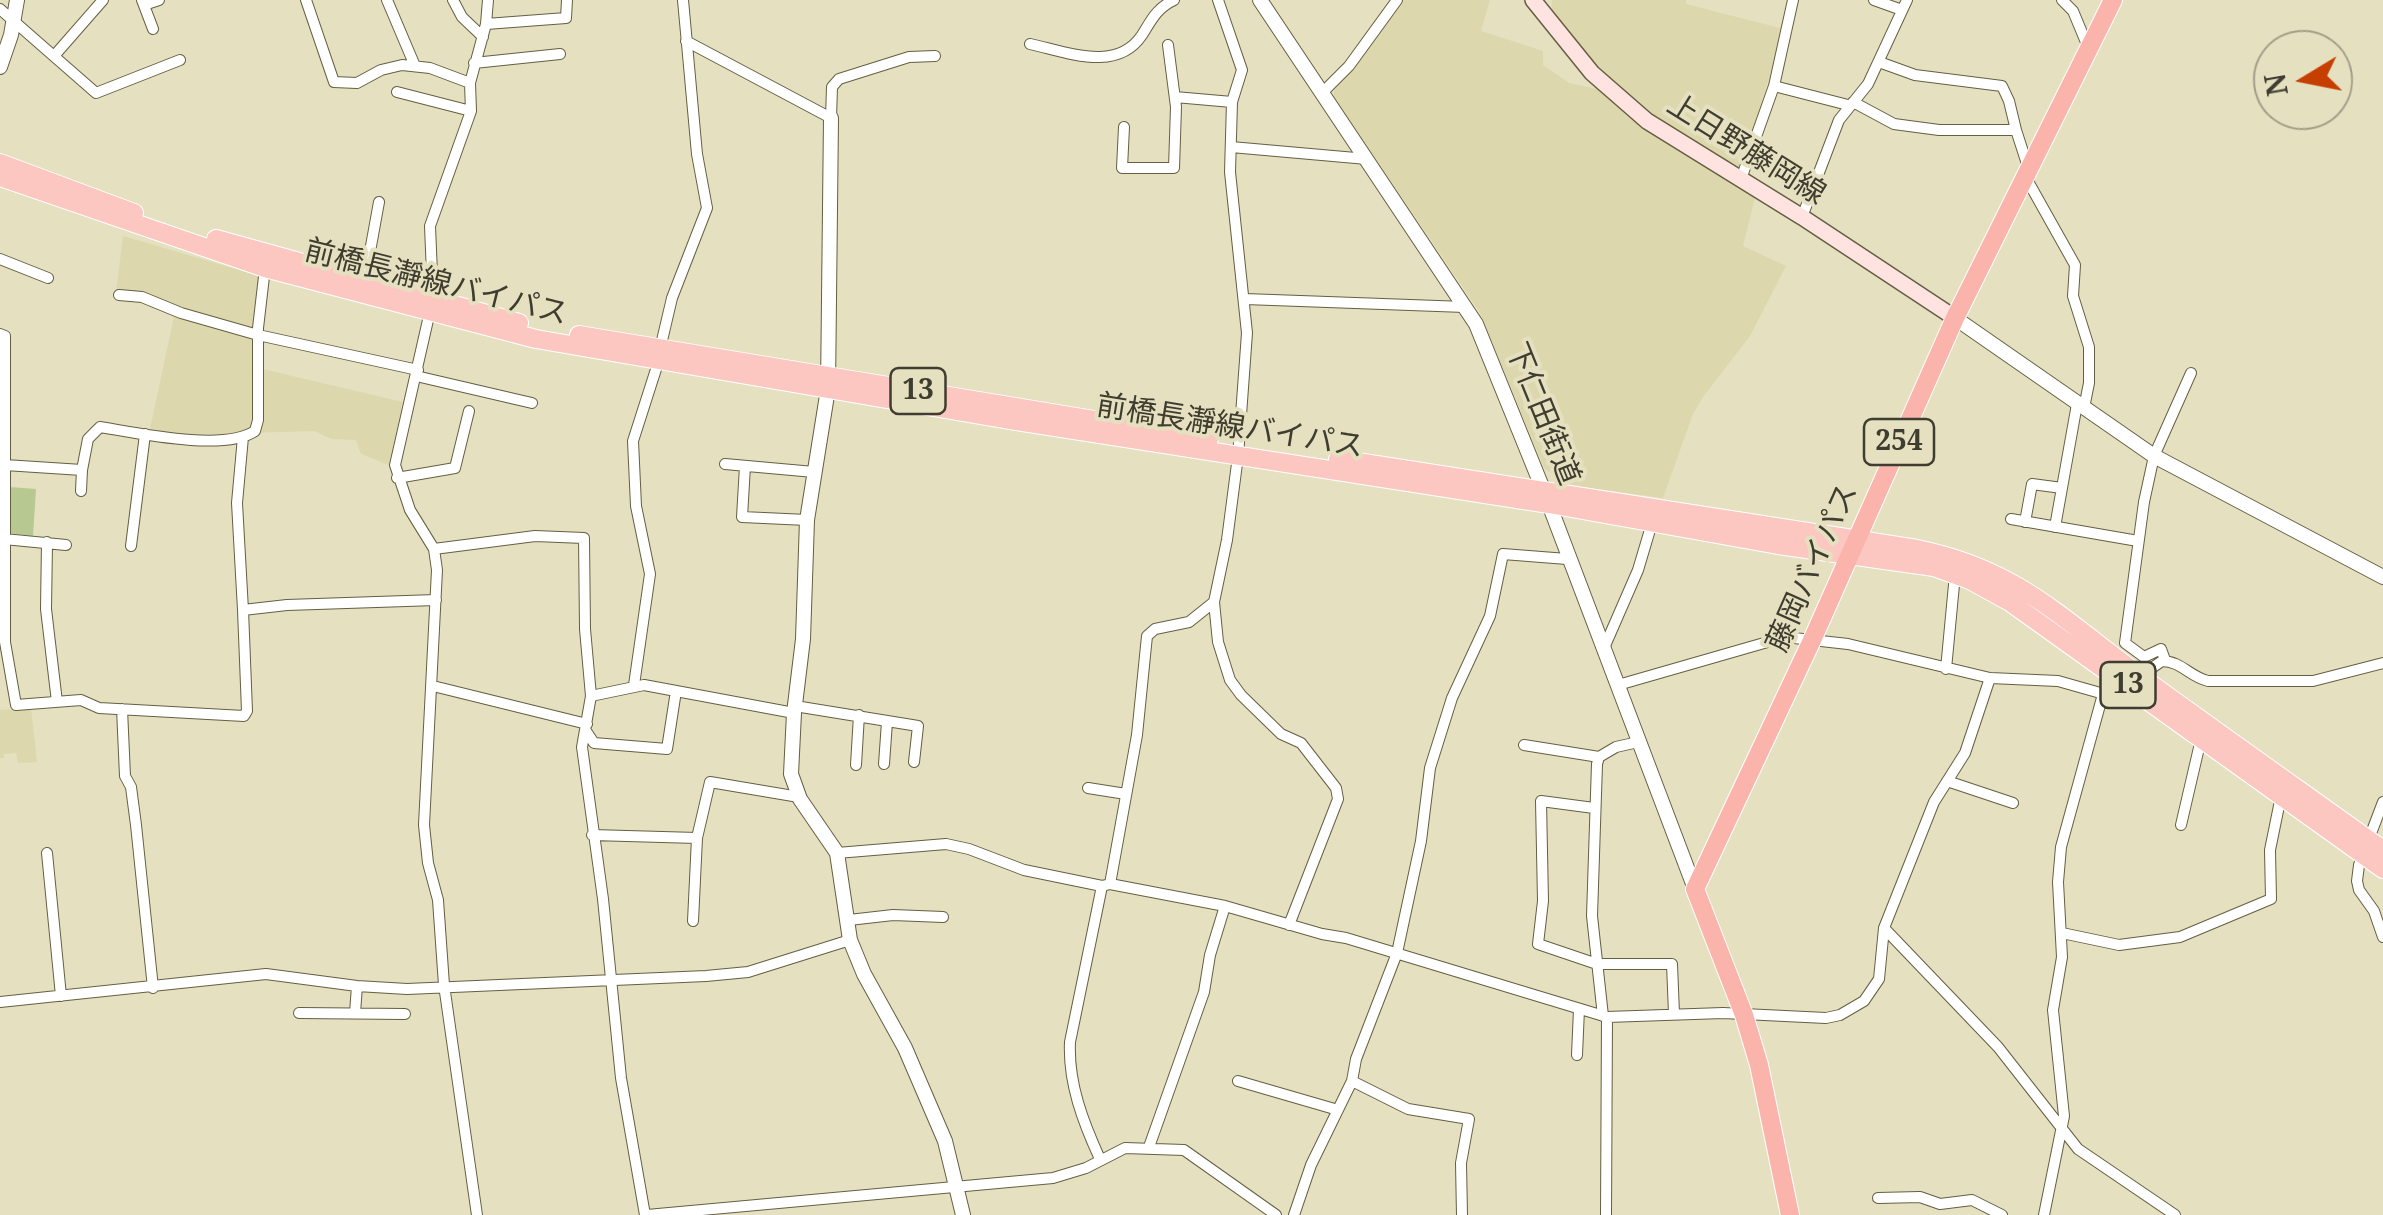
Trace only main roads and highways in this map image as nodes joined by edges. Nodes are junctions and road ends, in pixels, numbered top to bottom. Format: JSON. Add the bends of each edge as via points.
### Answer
{"nodes":[{"id":1,"x":2113,"y":0,"type":"edge"},
{"id":2,"x":1540,"y":3,"type":"edge"},
{"id":3,"x":0,"y":163,"type":"edge"},
{"id":4,"x":0,"y":177,"type":"edge"},
{"id":5,"x":432,"y":298,"type":"junction"},
{"id":6,"x":1955,"y":318,"type":"junction"},
{"id":7,"x":1545,"y":497,"type":"junction"},
{"id":8,"x":1852,"y":548,"type":"junction"},
{"id":9,"x":2133,"y":680,"type":"junction"},
{"id":10,"x":2372,"y":848,"type":"edge"},
{"id":11,"x":2383,"y":869,"type":"edge"},
{"id":12,"x":1790,"y":1215,"type":"edge"}],
"edges":[{"from":1,"to":6,"type":"highway","name":"藤岡バイパス","number":"254"},
{"from":2,"to":6,"type":"main road","name":"上日野藤岡線","via":[[1626,106]]},
{"from":3,"to":5,"type":"main road","name":"前橋長瀞線バイパス","number":"13","via":[[188,231]]},
{"from":4,"to":5,"type":"main road","name":"前橋長瀞線バイパス","number":"13","via":[[265,268]]},
{"from":5,"to":7,"type":"main road","name":"前橋長瀞線バイパス","number":"13","via":[[536,339]]},
{"from":6,"to":8,"type":"highway","name":"藤岡バイパス","number":"254"},
{"from":7,"to":8,"type":"main road","name":"前橋長瀞線バイパス","number":"13"},
{"from":7,"to":8,"type":"main road","name":"前橋長瀞線バイパス","number":"13","via":[[1652,523]]},
{"from":8,"to":9,"type":"main road","name":"前橋長瀞線バイパス","number":"13","via":[[1934,567],[1999,594]]},
{"from":8,"to":9,"type":"main road","name":"前橋長瀞線バイパス","number":"13","via":[[1938,553],[2008,579]]},
{"from":8,"to":12,"type":"highway","name":"藤岡バイパス","number":"254","via":[[1695,889],[1769,1101]]},
{"from":9,"to":10,"type":"main road","name":"前橋長瀞線バイパス","number":"13"},
{"from":9,"to":10,"type":"main road","name":"前橋長瀞線バイパス","number":"13","via":[[2281,796]]},
{"from":10,"to":11,"type":"main road","name":"前橋長瀞線バイパス","number":"13"}]}
